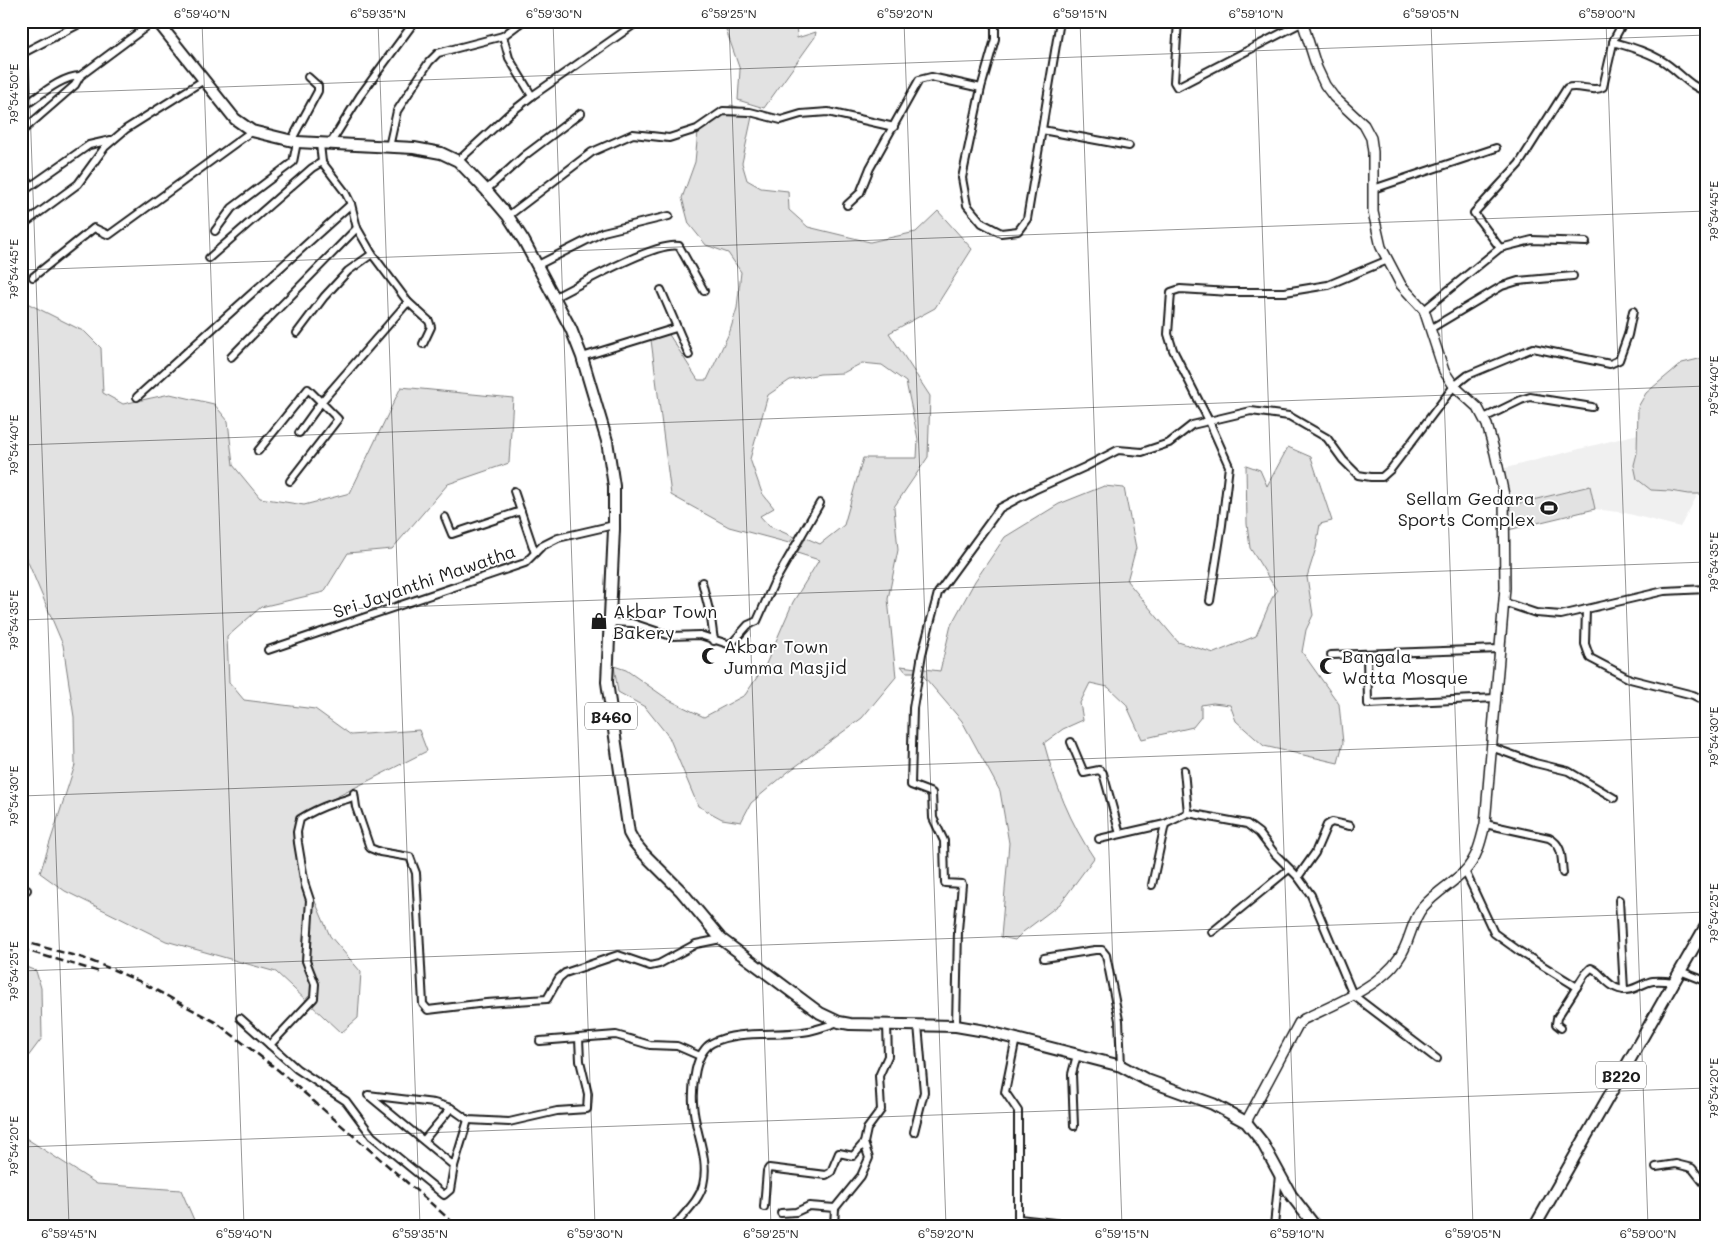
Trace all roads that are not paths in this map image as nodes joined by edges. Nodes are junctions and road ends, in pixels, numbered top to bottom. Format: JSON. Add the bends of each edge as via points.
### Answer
{"nodes":[{"id":1,"x":85,"y":21,"type":"edge"},
{"id":2,"x":156,"y":21,"type":"edge"},
{"id":3,"x":415,"y":21,"type":"edge"},
{"id":4,"x":523,"y":21,"type":"edge"},
{"id":5,"x":639,"y":21,"type":"edge"},
{"id":6,"x":994,"y":21,"type":"edge"},
{"id":7,"x":1060,"y":21,"type":"edge"},
{"id":8,"x":1178,"y":21,"type":"edge"},
{"id":9,"x":1316,"y":21,"type":"edge"},
{"id":10,"x":1624,"y":21,"type":"edge"},
{"id":11,"x":1302,"y":22,"type":"edge"},
{"id":12,"x":503,"y":36,"type":"junction"},
{"id":13,"x":1613,"y":42,"type":"junction"},
{"id":14,"x":21,"y":54,"type":"edge"},
{"id":15,"x":80,"y":76,"type":"junction"},
{"id":16,"x":308,"y":78,"type":"dead end"},
{"id":17,"x":204,"y":80,"type":"junction"},
{"id":18,"x":981,"y":88,"type":"junction"},
{"id":19,"x":1707,"y":92,"type":"edge"},
{"id":20,"x":532,"y":96,"type":"junction"},
{"id":21,"x":21,"y":108,"type":"edge"},
{"id":22,"x":581,"y":113,"type":"dead end"},
{"id":23,"x":894,"y":127,"type":"junction"},
{"id":24,"x":1042,"y":130,"type":"junction"},
{"id":25,"x":252,"y":131,"type":"junction"},
{"id":26,"x":21,"y":132,"type":"edge"},
{"id":27,"x":114,"y":139,"type":"junction"},
{"id":28,"x":294,"y":141,"type":"junction"},
{"id":29,"x":325,"y":144,"type":"junction"},
{"id":30,"x":1129,"y":146,"type":"dead end"},
{"id":31,"x":389,"y":147,"type":"junction"},
{"id":32,"x":1496,"y":148,"type":"dead end"},
{"id":33,"x":458,"y":161,"type":"junction"},
{"id":34,"x":322,"y":162,"type":"junction"},
{"id":35,"x":1373,"y":189,"type":"junction"},
{"id":36,"x":486,"y":190,"type":"junction"},
{"id":37,"x":21,"y":193,"type":"edge"},
{"id":38,"x":351,"y":204,"type":"junction"},
{"id":39,"x":847,"y":206,"type":"dead end"},
{"id":40,"x":508,"y":216,"type":"junction"},
{"id":41,"x":669,"y":216,"type":"dead end"},
{"id":42,"x":21,"y":226,"type":"edge"},
{"id":43,"x":357,"y":228,"type":"junction"},
{"id":44,"x":215,"y":231,"type":"dead end"},
{"id":45,"x":1586,"y":242,"type":"dead end"},
{"id":46,"x":1500,"y":248,"type":"junction"},
{"id":47,"x":372,"y":254,"type":"junction"},
{"id":48,"x":209,"y":258,"type":"dead end"},
{"id":49,"x":1388,"y":260,"type":"junction"},
{"id":50,"x":538,"y":265,"type":"junction"},
{"id":51,"x":1573,"y":276,"type":"dead end"},
{"id":52,"x":33,"y":277,"type":"dead end"},
{"id":53,"x":662,"y":290,"type":"dead end"},
{"id":54,"x":704,"y":292,"type":"dead end"},
{"id":55,"x":555,"y":297,"type":"junction"},
{"id":56,"x":408,"y":302,"type":"junction"},
{"id":57,"x":1424,"y":310,"type":"junction"},
{"id":58,"x":1633,"y":311,"type":"dead end"},
{"id":59,"x":676,"y":328,"type":"junction"},
{"id":60,"x":1430,"y":329,"type":"junction"},
{"id":61,"x":297,"y":333,"type":"dead end"},
{"id":62,"x":423,"y":344,"type":"dead end"},
{"id":63,"x":689,"y":355,"type":"dead end"},
{"id":64,"x":231,"y":357,"type":"dead end"},
{"id":65,"x":582,"y":357,"type":"junction"},
{"id":66,"x":1454,"y":386,"type":"junction"},
{"id":67,"x":137,"y":397,"type":"dead end"},
{"id":68,"x":322,"y":401,"type":"junction"},
{"id":69,"x":1592,"y":407,"type":"dead end"},
{"id":70,"x":1484,"y":418,"type":"junction"},
{"id":71,"x":1209,"y":420,"type":"junction"},
{"id":72,"x":299,"y":433,"type":"dead end"},
{"id":73,"x":258,"y":451,"type":"dead end"},
{"id":74,"x":290,"y":481,"type":"dead end"},
{"id":75,"x":514,"y":491,"type":"dead end"},
{"id":76,"x":820,"y":503,"type":"dead end"},
{"id":77,"x":521,"y":511,"type":"junction"},
{"id":78,"x":445,"y":517,"type":"dead end"},
{"id":79,"x":614,"y":525,"type":"junction"},
{"id":80,"x":535,"y":553,"type":"junction"},
{"id":81,"x":702,"y":582,"type":"dead end"},
{"id":82,"x":1707,"y":589,"type":"edge"},
{"id":83,"x":1210,"y":601,"type":"dead end"},
{"id":84,"x":1503,"y":602,"type":"junction"},
{"id":85,"x":1586,"y":609,"type":"junction"},
{"id":86,"x":609,"y":622,"type":"junction"},
{"id":87,"x":714,"y":641,"type":"junction"},
{"id":88,"x":1500,"y":649,"type":"junction"},
{"id":89,"x":268,"y":650,"type":"dead end"},
{"id":90,"x":1367,"y":654,"type":"junction"},
{"id":91,"x":1331,"y":655,"type":"dead end"},
{"id":92,"x":1496,"y":698,"type":"junction"},
{"id":93,"x":1707,"y":702,"type":"edge"},
{"id":94,"x":1071,"y":742,"type":"dead end"},
{"id":95,"x":1491,"y":747,"type":"junction"},
{"id":96,"x":1184,"y":770,"type":"dead end"},
{"id":97,"x":1614,"y":798,"type":"dead end"},
{"id":98,"x":1188,"y":813,"type":"junction"},
{"id":99,"x":1165,"y":824,"type":"junction"},
{"id":100,"x":1484,"y":824,"type":"junction"},
{"id":101,"x":1350,"y":826,"type":"dead end"},
{"id":102,"x":1120,"y":834,"type":"junction"},
{"id":103,"x":1098,"y":838,"type":"dead end"},
{"id":104,"x":1289,"y":869,"type":"junction"},
{"id":105,"x":1465,"y":871,"type":"junction"},
{"id":106,"x":1563,"y":873,"type":"dead end"},
{"id":107,"x":1298,"y":877,"type":"junction"},
{"id":108,"x":1152,"y":885,"type":"dead end"},
{"id":109,"x":1619,"y":900,"type":"dead end"},
{"id":110,"x":1707,"y":924,"type":"edge"},
{"id":111,"x":1212,"y":932,"type":"dead end"},
{"id":112,"x":721,"y":938,"type":"junction"},
{"id":113,"x":1044,"y":958,"type":"dead end"},
{"id":114,"x":1680,"y":971,"type":"junction"},
{"id":115,"x":1674,"y":982,"type":"junction"},
{"id":116,"x":1707,"y":984,"type":"edge"},
{"id":117,"x":1577,"y":987,"type":"junction"},
{"id":118,"x":1624,"y":990,"type":"junction"},
{"id":119,"x":1353,"y":994,"type":"junction"},
{"id":120,"x":240,"y":1018,"type":"dead end"},
{"id":121,"x":838,"y":1022,"type":"junction"},
{"id":122,"x":887,"y":1025,"type":"junction"},
{"id":123,"x":918,"y":1025,"type":"junction"},
{"id":124,"x":956,"y":1026,"type":"junction"},
{"id":125,"x":1561,"y":1028,"type":"dead end"},
{"id":126,"x":579,"y":1038,"type":"junction"},
{"id":127,"x":1016,"y":1038,"type":"junction"},
{"id":128,"x":540,"y":1041,"type":"dead end"},
{"id":129,"x":270,"y":1045,"type":"junction"},
{"id":130,"x":1077,"y":1054,"type":"junction"},
{"id":131,"x":700,"y":1056,"type":"junction"},
{"id":132,"x":1437,"y":1059,"type":"dead end"},
{"id":133,"x":1121,"y":1066,"type":"junction"},
{"id":134,"x":451,"y":1108,"type":"junction"},
{"id":135,"x":468,"y":1120,"type":"junction"},
{"id":136,"x":1246,"y":1122,"type":"junction"},
{"id":137,"x":1074,"y":1126,"type":"dead end"},
{"id":138,"x":914,"y":1132,"type":"dead end"},
{"id":139,"x":424,"y":1140,"type":"junction"},
{"id":140,"x":864,"y":1143,"type":"junction"},
{"id":141,"x":454,"y":1166,"type":"junction"},
{"id":142,"x":1656,"y":1167,"type":"dead end"},
{"id":143,"x":1279,"y":1172,"type":"junction"},
{"id":144,"x":1707,"y":1186,"type":"edge"},
{"id":145,"x":764,"y":1207,"type":"dead end"},
{"id":146,"x":835,"y":1208,"type":"junction"},
{"id":147,"x":781,"y":1213,"type":"dead end"},
{"id":148,"x":1018,"y":1222,"type":"edge"},
{"id":149,"x":675,"y":1226,"type":"edge"},
{"id":150,"x":834,"y":1226,"type":"edge"},
{"id":151,"x":1081,"y":1226,"type":"edge"},
{"id":152,"x":1274,"y":1226,"type":"edge"},
{"id":153,"x":1316,"y":1226,"type":"edge"},
{"id":154,"x":1535,"y":1226,"type":"edge"}],
"edges":[{"from":1,"to":14,"type":"street"},
{"from":2,"to":15,"type":"street"},
{"from":2,"to":17,"type":"main road","number":"B460"},
{"from":3,"to":29,"type":"street"},
{"from":4,"to":12,"type":"street"},
{"from":5,"to":20,"type":"street"},
{"from":6,"to":18,"type":"street","via":[[994,39]]},
{"from":7,"to":24,"type":"street"},
{"from":8,"to":11,"type":"street","via":[[1174,82],[1177,87]]},
{"from":9,"to":11,"type":"street"},
{"from":10,"to":13,"type":"street"},
{"from":11,"to":35,"type":"street","via":[[1325,85],[1368,130],[1373,152]]},
{"from":12,"to":20,"type":"street","via":[[509,58]]},
{"from":12,"to":31,"type":"street","via":[[438,53],[397,111]]},
{"from":13,"to":19,"type":"street","via":[[1647,52],[1687,82]]},
{"from":13,"to":46,"type":"street","via":[[1603,87],[1599,90],[1567,88],[1518,164],[1474,213]]},
{"from":15,"to":21,"type":"street","via":[[73,76]]},
{"from":15,"to":26,"type":"street","via":[[75,85]]},
{"from":16,"to":28,"type":"street","via":[[318,86],[318,91]]},
{"from":17,"to":25,"type":"main road","number":"B460","via":[[234,119]]},
{"from":17,"to":27,"type":"street"},
{"from":18,"to":23,"type":"street","via":[[931,77],[919,80]]},
{"from":18,"to":24,"type":"street","via":[[962,178],[967,205],[982,223],[1001,233],[1018,231],[1027,219]]},
{"from":20,"to":33,"type":"street"},
{"from":22,"to":36,"type":"street"},
{"from":23,"to":39,"type":"street","via":[[870,168],[860,193]]},
{"from":23,"to":40,"type":"street","via":[[828,112],[801,114],[781,120],[750,112],[723,111],[697,129],[668,138],[633,134],[592,152]]},
{"from":24,"to":30,"type":"street"},
{"from":25,"to":28,"type":"main road","number":"B460"},
{"from":25,"to":52,"type":"street","via":[[109,235],[94,228]]},
{"from":27,"to":37,"type":"street","via":[[89,145]]},
{"from":27,"to":42,"type":"street","via":[[78,184]]},
{"from":28,"to":29,"type":"main road","number":"B460"},
{"from":28,"to":44,"type":"street","via":[[293,162],[232,208]]},
{"from":29,"to":31,"type":"main road","number":"B460"},
{"from":29,"to":34,"type":"street"},
{"from":31,"to":33,"type":"main road","number":"B460","via":[[441,153]]},
{"from":32,"to":35,"type":"street"},
{"from":33,"to":36,"type":"main road","number":"B460"},
{"from":34,"to":38,"type":"street"},
{"from":34,"to":48,"type":"street"},
{"from":35,"to":49,"type":"street","via":[[1373,212],[1381,247]]},
{"from":36,"to":40,"type":"main road","number":"B460"},
{"from":38,"to":43,"type":"street"},
{"from":38,"to":67,"type":"street"},
{"from":40,"to":50,"type":"main road","number":"B460"},
{"from":41,"to":50,"type":"street","via":[[602,232]]},
{"from":43,"to":47,"type":"street"},
{"from":43,"to":64,"type":"street"},
{"from":45,"to":46,"type":"street","via":[[1532,240]]},
{"from":46,"to":57,"type":"street"},
{"from":47,"to":56,"type":"street"},
{"from":47,"to":61,"type":"street","via":[[348,271]]},
{"from":49,"to":57,"type":"street","via":[[1401,285]]},
{"from":49,"to":71,"type":"street","via":[[1328,285],[1285,292],[1180,289],[1171,292],[1168,334]]},
{"from":50,"to":55,"type":"main road","number":"B460"},
{"from":51,"to":60,"type":"street","via":[[1518,281],[1502,286]]},
{"from":53,"to":59,"type":"street"},
{"from":54,"to":55,"type":"street","via":[[679,246],[674,244],[643,253]]},
{"from":55,"to":65,"type":"main road","number":"B460"},
{"from":56,"to":62,"type":"street","via":[[432,327]]},
{"from":56,"to":68,"type":"street"},
{"from":57,"to":60,"type":"street"},
{"from":58,"to":66,"type":"street","via":[[1619,360],[1610,364],[1533,348],[1468,376]]},
{"from":59,"to":63,"type":"street"},
{"from":59,"to":65,"type":"street"},
{"from":60,"to":66,"type":"street","via":[[1444,371]]},
{"from":65,"to":79,"type":"main road","number":"B460","via":[[607,441],[614,486]]},
{"from":66,"to":70,"type":"street"},
{"from":66,"to":71,"type":"street","via":[[1382,477],[1358,474],[1327,438],[1290,416],[1251,411]]},
{"from":68,"to":72,"type":"street"},
{"from":68,"to":73,"type":"street","via":[[308,389]]},
{"from":68,"to":74,"type":"street","via":[[338,419]]},
{"from":69,"to":70,"type":"street","via":[[1530,397]]},
{"from":70,"to":84,"type":"street","via":[[1504,495]]},
{"from":71,"to":83,"type":"street","via":[[1229,466]]},
{"from":71,"to":124,"type":"street","via":[[1192,425],[1169,443],[1142,452],[1118,450],[1000,508],[938,593],[922,654],[913,708],[911,785],[932,793],[933,818],[944,841],[945,883],[962,884]]},
{"from":75,"to":77,"type":"street"},
{"from":76,"to":87,"type":"street","via":[[774,582],[757,621],[748,625],[733,642]]},
{"from":77,"to":78,"type":"street","via":[[452,534]]},
{"from":77,"to":80,"type":"street"},
{"from":79,"to":80,"type":"street","name":"Sri Jayanthi Mawatha","via":[[558,538]]},
{"from":79,"to":86,"type":"main road","number":"B460"},
{"from":80,"to":89,"type":"street","name":"Sri Jayanthi Mawatha","via":[[525,563]]},
{"from":81,"to":87,"type":"street"},
{"from":82,"to":85,"type":"street","via":[[1664,591]]},
{"from":84,"to":85,"type":"street","via":[[1536,613],[1561,615]]},
{"from":84,"to":88,"type":"street"},
{"from":85,"to":93,"type":"street","via":[[1585,644],[1590,658],[1630,679],[1694,695]]},
{"from":86,"to":87,"type":"street","via":[[632,623],[670,636],[700,636]]},
{"from":86,"to":112,"type":"main road","number":"B460","via":[[607,682],[629,832],[643,853]]},
{"from":88,"to":90,"type":"street"},
{"from":88,"to":92,"type":"street"},
{"from":90,"to":91,"type":"street"},
{"from":90,"to":92,"type":"street","via":[[1368,704]]},
{"from":92,"to":95,"type":"street"},
{"from":94,"to":102,"type":"street","via":[[1084,773],[1099,770],[1103,773]]},
{"from":95,"to":97,"type":"street","via":[[1568,771]]},
{"from":95,"to":100,"type":"street"},
{"from":96,"to":98,"type":"street"},
{"from":98,"to":99,"type":"street"},
{"from":98,"to":104,"type":"street","via":[[1247,824],[1259,833]]},
{"from":99,"to":102,"type":"street"},
{"from":99,"to":108,"type":"street"},
{"from":100,"to":105,"type":"street","via":[[1477,852]]},
{"from":100,"to":106,"type":"street","via":[[1556,842],[1560,846]]},
{"from":101,"to":107,"type":"street","via":[[1332,822],[1327,825],[1315,853]]},
{"from":102,"to":103,"type":"street"},
{"from":104,"to":107,"type":"street"},
{"from":104,"to":111,"type":"street"},
{"from":105,"to":117,"type":"street","via":[[1494,933]]},
{"from":105,"to":119,"type":"street","via":[[1421,909],[1399,958],[1390,969]]},
{"from":107,"to":119,"type":"street","via":[[1311,895]]},
{"from":109,"to":118,"type":"street"},
{"from":110,"to":114,"type":"main road","number":"B220"},
{"from":112,"to":121,"type":"main road","number":"B460","via":[[797,997]]},
{"from":112,"to":129,"type":"street","via":[[696,944],[659,964],[650,966],[618,955],[565,973],[547,999],[428,1010],[423,1004],[416,873],[410,857],[370,848],[354,795],[300,819],[298,843],[310,900],[306,961],[315,984],[314,998]]},
{"from":113,"to":133,"type":"street","via":[[1095,950],[1102,950],[1106,955],[1119,1020]]},
{"from":114,"to":115,"type":"main road","number":"B220"},
{"from":114,"to":116,"type":"street"},
{"from":115,"to":118,"type":"street","via":[[1654,981]]},
{"from":115,"to":154,"type":"main road","number":"B220"},
{"from":117,"to":118,"type":"street","via":[[1591,968],[1607,984]]},
{"from":117,"to":125,"type":"street","via":[[1555,1022]]},
{"from":119,"to":132,"type":"street"},
{"from":119,"to":136,"type":"street","via":[[1299,1023]]},
{"from":120,"to":129,"type":"street"},
{"from":121,"to":122,"type":"main road","number":"B460"},
{"from":121,"to":131,"type":"street","via":[[809,1031],[726,1038],[709,1044]]},
{"from":122,"to":123,"type":"main road","number":"B460"},
{"from":122,"to":140,"type":"street","via":[[888,1056],[879,1076],[881,1110],[867,1128]]},
{"from":123,"to":124,"type":"main road","number":"B460"},
{"from":123,"to":138,"type":"street","via":[[924,1092]]},
{"from":124,"to":127,"type":"main road","number":"B460"},
{"from":126,"to":128,"type":"street"},
{"from":126,"to":131,"type":"street","via":[[616,1035],[650,1045],[677,1046]]},
{"from":126,"to":135,"type":"street","via":[[580,1061],[588,1094],[587,1109],[557,1111],[509,1122]]},
{"from":127,"to":130,"type":"main road","number":"B460"},
{"from":127,"to":148,"type":"street","via":[[1005,1092],[1018,1111]]},
{"from":129,"to":141,"type":"street","via":[[297,1069],[346,1101],[372,1136],[444,1195],[450,1190]]},
{"from":130,"to":133,"type":"main road","number":"B460"},
{"from":130,"to":137,"type":"street","via":[[1072,1074]]},
{"from":131,"to":149,"type":"street","via":[[692,1104],[704,1159],[703,1185],[698,1198]]},
{"from":133,"to":136,"type":"main road","number":"B460","via":[[1147,1080],[1213,1104]]},
{"from":134,"to":135,"type":"street"},
{"from":134,"to":139,"type":"street"},
{"from":134,"to":139,"type":"street","via":[[368,1095]]},
{"from":135,"to":141,"type":"street"},
{"from":136,"to":143,"type":"main road","number":"B460"},
{"from":139,"to":141,"type":"street"},
{"from":140,"to":145,"type":"street","via":[[853,1156],[839,1153],[831,1172],[826,1175],[770,1168],[767,1171]]},
{"from":140,"to":146,"type":"street","via":[[868,1158],[861,1176]]},
{"from":142,"to":144,"type":"street","via":[[1676,1164],[1692,1168]]},
{"from":143,"to":152,"type":"street"},
{"from":143,"to":153,"type":"main road","number":"B460","via":[[1291,1195]]},
{"from":146,"to":147,"type":"street","via":[[809,1206],[796,1212]]},
{"from":146,"to":150,"type":"street"},
{"from":148,"to":151,"type":"street"}]}
